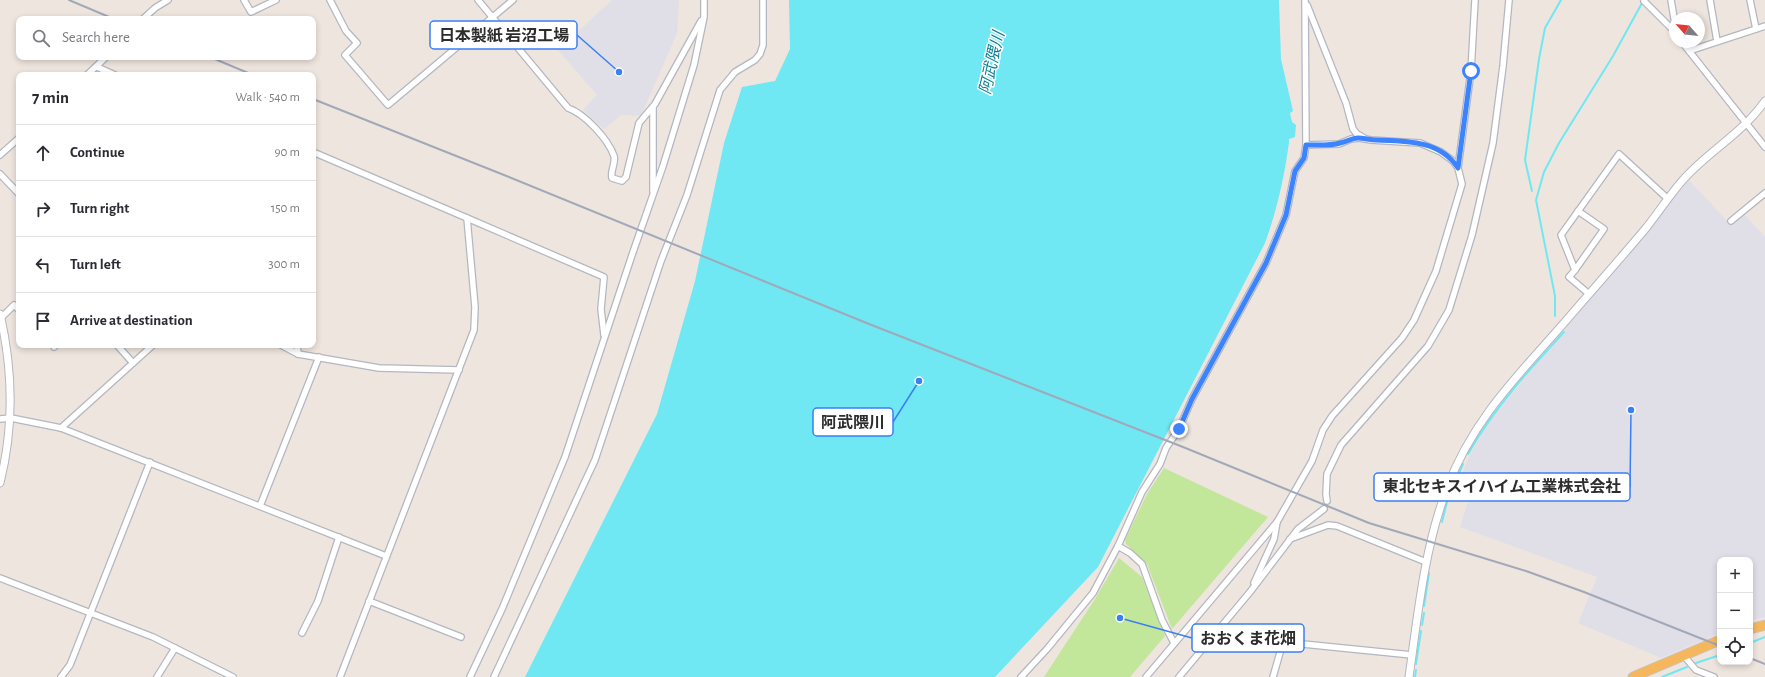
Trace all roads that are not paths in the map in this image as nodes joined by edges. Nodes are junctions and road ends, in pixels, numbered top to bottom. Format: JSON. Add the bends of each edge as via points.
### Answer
{"nodes":[{"id":1,"x":168,"y":0,"type":"edge"},
{"id":2,"x":244,"y":0,"type":"edge"},
{"id":3,"x":276,"y":0,"type":"edge"},
{"id":4,"x":330,"y":0,"type":"edge"},
{"id":5,"x":478,"y":0,"type":"edge"},
{"id":6,"x":513,"y":0,"type":"edge"},
{"id":7,"x":704,"y":0,"type":"edge"},
{"id":8,"x":763,"y":0,"type":"edge"},
{"id":9,"x":1305,"y":0,"type":"edge"},
{"id":10,"x":1474,"y":0,"type":"edge"},
{"id":11,"x":1509,"y":0,"type":"edge"},
{"id":12,"x":1671,"y":0,"type":"edge"},
{"id":13,"x":1710,"y":0,"type":"edge"},
{"id":14,"x":1750,"y":0,"type":"edge"},
{"id":15,"x":1644,"y":1,"type":"edge"},
{"id":16,"x":1673,"y":12,"type":"edge"},
{"id":17,"x":146,"y":16,"type":"edge"},
{"id":18,"x":492,"y":17,"type":"junction"},
{"id":19,"x":704,"y":17,"type":"junction"},
{"id":20,"x":1669,"y":26,"type":"edge"},
{"id":21,"x":1765,"y":26,"type":"edge"},
{"id":22,"x":1756,"y":29,"type":"junction"},
{"id":23,"x":1717,"y":41,"type":"junction"},
{"id":24,"x":1687,"y":48,"type":"edge"},
{"id":25,"x":1689,"y":51,"type":"junction"},
{"id":26,"x":103,"y":60,"type":"edge"},
{"id":27,"x":97,"y":67,"type":"junction"},
{"id":28,"x":91,"y":72,"type":"edge"},
{"id":29,"x":108,"y":72,"type":"edge"},
{"id":30,"x":1765,"y":101,"type":"edge"},
{"id":31,"x":653,"y":107,"type":"junction"},
{"id":32,"x":1746,"y":125,"type":"junction"},
{"id":33,"x":1367,"y":140,"type":"junction"},
{"id":34,"x":16,"y":141,"type":"edge"},
{"id":35,"x":1306,"y":145,"type":"junction"},
{"id":36,"x":1765,"y":147,"type":"edge"},
{"id":37,"x":316,"y":153,"type":"edge"},
{"id":38,"x":0,"y":155,"type":"edge"},
{"id":39,"x":1458,"y":168,"type":"junction"},
{"id":40,"x":0,"y":174,"type":"edge"},
{"id":41,"x":16,"y":191,"type":"edge"},
{"id":42,"x":1765,"y":193,"type":"edge"},
{"id":43,"x":653,"y":196,"type":"junction"},
{"id":44,"x":1668,"y":199,"type":"junction"},
{"id":45,"x":1578,"y":211,"type":"junction"},
{"id":46,"x":467,"y":218,"type":"junction"},
{"id":47,"x":1731,"y":221,"type":"dead end"},
{"id":48,"x":1575,"y":270,"type":"junction"},
{"id":49,"x":1589,"y":294,"type":"junction"},
{"id":50,"x":16,"y":307,"type":"edge"},
{"id":51,"x":0,"y":316,"type":"edge"},
{"id":52,"x":604,"y":338,"type":"junction"},
{"id":53,"x":120,"y":348,"type":"edge"},
{"id":54,"x":150,"y":348,"type":"edge"},
{"id":55,"x":287,"y":348,"type":"edge"},
{"id":56,"x":297,"y":348,"type":"edge"},
{"id":57,"x":298,"y":354,"type":"junction"},
{"id":58,"x":318,"y":357,"type":"junction"},
{"id":59,"x":133,"y":363,"type":"junction"},
{"id":60,"x":459,"y":370,"type":"junction"},
{"id":61,"x":11,"y":418,"type":"junction"},
{"id":62,"x":0,"y":419,"type":"edge"},
{"id":63,"x":61,"y":428,"type":"junction"},
{"id":64,"x":150,"y":462,"type":"junction"},
{"id":65,"x":0,"y":483,"type":"edge"},
{"id":66,"x":1327,"y":501,"type":"dead end"},
{"id":67,"x":260,"y":506,"type":"junction"},
{"id":68,"x":1324,"y":509,"type":"dead end"},
{"id":69,"x":1278,"y":522,"type":"junction"},
{"id":70,"x":340,"y":538,"type":"junction"},
{"id":71,"x":1290,"y":539,"type":"junction"},
{"id":72,"x":1118,"y":546,"type":"junction"},
{"id":73,"x":386,"y":556,"type":"junction"},
{"id":74,"x":1426,"y":562,"type":"junction"},
{"id":75,"x":0,"y":578,"type":"edge"},
{"id":76,"x":1250,"y":592,"type":"junction"},
{"id":77,"x":369,"y":601,"type":"junction"},
{"id":78,"x":90,"y":613,"type":"junction"},
{"id":79,"x":1765,"y":625,"type":"edge"},
{"id":80,"x":1753,"y":628,"type":"edge"},
{"id":81,"x":302,"y":633,"type":"dead end"},
{"id":82,"x":461,"y":637,"type":"dead end"},
{"id":83,"x":1717,"y":641,"type":"edge"},
{"id":84,"x":1174,"y":643,"type":"junction"},
{"id":85,"x":175,"y":648,"type":"junction"},
{"id":86,"x":1412,"y":655,"type":"junction"},
{"id":87,"x":1684,"y":656,"type":"junction"},
{"id":88,"x":61,"y":677,"type":"edge"},
{"id":89,"x":157,"y":677,"type":"edge"},
{"id":90,"x":233,"y":677,"type":"edge"},
{"id":91,"x":340,"y":677,"type":"edge"},
{"id":92,"x":469,"y":677,"type":"edge"},
{"id":93,"x":494,"y":677,"type":"edge"},
{"id":94,"x":1021,"y":677,"type":"edge"},
{"id":95,"x":1146,"y":677,"type":"edge"},
{"id":96,"x":1179,"y":677,"type":"edge"},
{"id":97,"x":1273,"y":677,"type":"edge"},
{"id":98,"x":1409,"y":677,"type":"edge"},
{"id":99,"x":1633,"y":677,"type":"edge"},
{"id":100,"x":1714,"y":677,"type":"edge"}],
"edges":[{"from":1,"to":17,"type":"street"},
{"from":2,"to":3,"type":"street","via":[[251,12]]},
{"from":4,"to":18,"type":"street","via":[[346,31],[357,43],[345,56],[388,105]]},
{"from":5,"to":18,"type":"street"},
{"from":6,"to":18,"type":"street"},
{"from":7,"to":19,"type":"street"},
{"from":8,"to":93,"type":"street","via":[[763,45],[760,54],[735,72],[720,90],[688,195],[660,261],[595,460]]},
{"from":9,"to":33,"type":"street","via":[[1346,102],[1353,129]]},
{"from":9,"to":35,"type":"street"},
{"from":10,"to":39,"type":"street","via":[[1471,71]]},
{"from":11,"to":66,"type":"street","via":[[1493,143],[1472,235],[1451,305],[1428,346],[1341,445],[1327,474]]},
{"from":12,"to":16,"type":"street"},
{"from":13,"to":23,"type":"street"},
{"from":14,"to":22,"type":"street"},
{"from":15,"to":20,"type":"street"},
{"from":18,"to":31,"type":"street","via":[[568,108],[582,114],[604,139],[614,157],[612,178],[622,180],[626,177],[639,123]]},
{"from":19,"to":31,"type":"street"},
{"from":19,"to":43,"type":"street","via":[[694,65]]},
{"from":21,"to":22,"type":"street"},
{"from":22,"to":23,"type":"street"},
{"from":23,"to":25,"type":"street"},
{"from":24,"to":25,"type":"street"},
{"from":25,"to":32,"type":"street"},
{"from":26,"to":27,"type":"street"},
{"from":27,"to":28,"type":"street"},
{"from":27,"to":29,"type":"street"},
{"from":30,"to":32,"type":"street"},
{"from":31,"to":43,"type":"street"},
{"from":32,"to":36,"type":"street"},
{"from":32,"to":44,"type":"street","via":[[1694,169]]},
{"from":33,"to":35,"type":"street","via":[[1359,138],[1339,144]]},
{"from":33,"to":39,"type":"street","via":[[1420,143],[1430,146],[1453,161]]},
{"from":34,"to":38,"type":"street"},
{"from":35,"to":72,"type":"street","via":[[1304,158],[1295,171],[1286,215],[1266,263],[1192,399],[1179,429],[1142,492]]},
{"from":37,"to":46,"type":"street"},
{"from":39,"to":69,"type":"street","via":[[1462,184],[1436,271],[1414,320],[1402,338],[1332,416],[1323,430],[1312,461]]},
{"from":40,"to":41,"type":"street"},
{"from":42,"to":47,"type":"street"},
{"from":43,"to":52,"type":"street"},
{"from":44,"to":45,"type":"street","via":[[1620,154]]},
{"from":44,"to":49,"type":"street"},
{"from":45,"to":48,"type":"street","via":[[1561,235]]},
{"from":45,"to":48,"type":"street","via":[[1604,228]]},
{"from":46,"to":52,"type":"street","via":[[604,277]]},
{"from":46,"to":60,"type":"street","via":[[475,307],[474,330]]},
{"from":48,"to":49,"type":"street","via":[[1569,278]]},
{"from":49,"to":74,"type":"street","via":[[1510,382],[1476,427],[1447,489]]},
{"from":50,"to":51,"type":"street","via":[[14,305]]},
{"from":51,"to":61,"type":"street","via":[[8,356]]},
{"from":52,"to":92,"type":"street","via":[[565,457],[502,609]]},
{"from":53,"to":59,"type":"street"},
{"from":54,"to":59,"type":"street"},
{"from":55,"to":57,"type":"street"},
{"from":56,"to":57,"type":"street"},
{"from":57,"to":58,"type":"street"},
{"from":58,"to":60,"type":"street","via":[[379,368]]},
{"from":58,"to":67,"type":"street"},
{"from":59,"to":63,"type":"street"},
{"from":60,"to":73,"type":"street"},
{"from":61,"to":62,"type":"street"},
{"from":61,"to":63,"type":"street"},
{"from":61,"to":65,"type":"street"},
{"from":63,"to":64,"type":"street"},
{"from":64,"to":67,"type":"street"},
{"from":64,"to":78,"type":"street"},
{"from":67,"to":70,"type":"street"},
{"from":68,"to":71,"type":"street","via":[[1298,529]]},
{"from":69,"to":76,"type":"street","via":[[1274,539]]},
{"from":69,"to":84,"type":"street"},
{"from":70,"to":73,"type":"street"},
{"from":70,"to":81,"type":"street","via":[[318,601]]},
{"from":71,"to":74,"type":"street","via":[[1328,525],[1337,526]]},
{"from":71,"to":76,"type":"street"},
{"from":72,"to":84,"type":"street","via":[[1142,564],[1162,620]]},
{"from":72,"to":94,"type":"street","via":[[1093,593]]},
{"from":73,"to":77,"type":"street"},
{"from":74,"to":86,"type":"street"},
{"from":75,"to":78,"type":"street"},
{"from":76,"to":96,"type":"street"},
{"from":77,"to":82,"type":"street"},
{"from":77,"to":91,"type":"street"},
{"from":78,"to":85,"type":"street"},
{"from":78,"to":88,"type":"street","via":[[70,665]]},
{"from":79,"to":80,"type":"main road"},
{"from":83,"to":87,"type":"main road"},
{"from":84,"to":95,"type":"street"},
{"from":85,"to":89,"type":"street"},
{"from":85,"to":90,"type":"street"},
{"from":86,"to":97,"type":"street","via":[[1283,642]]},
{"from":86,"to":98,"type":"street"},
{"from":87,"to":99,"type":"main road"},
{"from":87,"to":100,"type":"street","via":[[1696,670]]}]}
